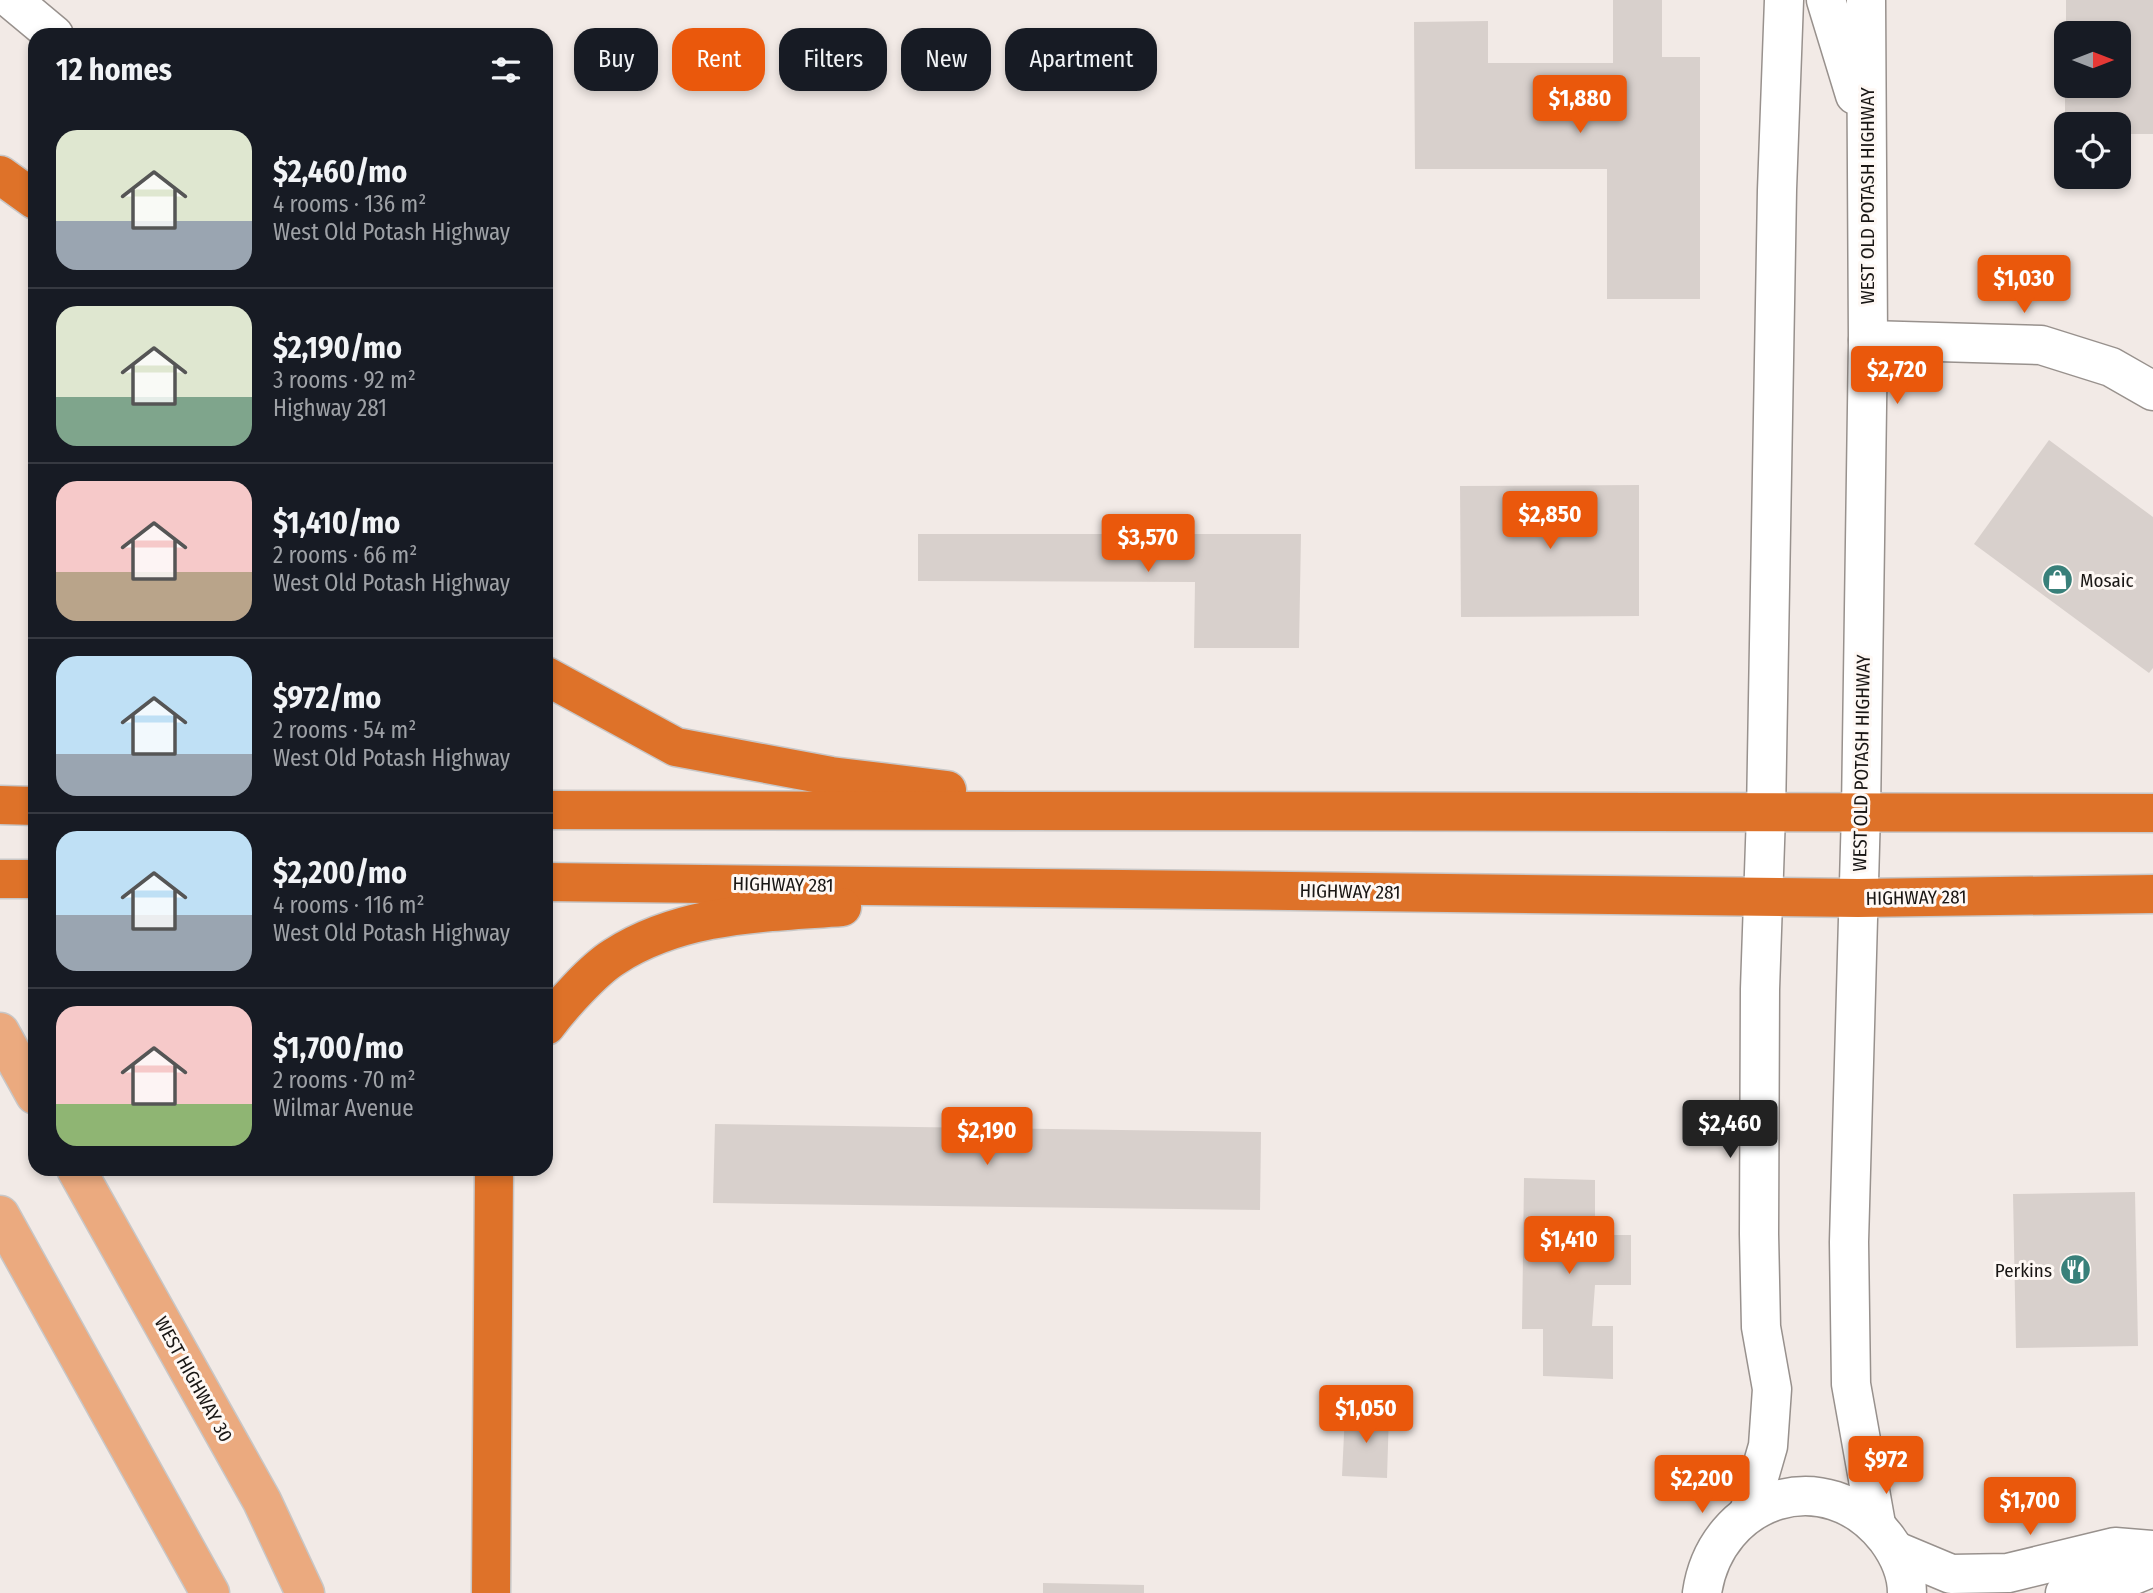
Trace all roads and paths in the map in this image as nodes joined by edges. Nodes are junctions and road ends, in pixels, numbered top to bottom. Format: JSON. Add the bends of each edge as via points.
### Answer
{"nodes":[{"id":1,"x":12,"y":0,"type":"edge"},
{"id":2,"x":1784,"y":0,"type":"edge"},
{"id":3,"x":1826,"y":0,"type":"edge"},
{"id":4,"x":1866,"y":0,"type":"edge"},
{"id":5,"x":46,"y":28,"type":"edge"},
{"id":6,"x":1867,"y":130,"type":"junction"},
{"id":7,"x":0,"y":175,"type":"edge"},
{"id":8,"x":28,"y":195,"type":"edge"},
{"id":9,"x":1868,"y":340,"type":"junction"},
{"id":10,"x":2153,"y":391,"type":"edge"},
{"id":11,"x":553,"y":680,"type":"edge"},
{"id":12,"x":0,"y":805,"type":"edge"},
{"id":13,"x":28,"y":806,"type":"edge"},
{"id":14,"x":553,"y":810,"type":"edge"},
{"id":15,"x":1116,"y":811,"type":"junction"},
{"id":16,"x":1861,"y":811,"type":"junction"},
{"id":17,"x":2153,"y":813,"type":"edge"},
{"id":18,"x":1766,"y":814,"type":"junction"},
{"id":19,"x":0,"y":879,"type":"edge"},
{"id":20,"x":28,"y":879,"type":"edge"},
{"id":21,"x":553,"y":882,"type":"edge"},
{"id":22,"x":1103,"y":889,"type":"junction"},
{"id":23,"x":2153,"y":894,"type":"edge"},
{"id":24,"x":1764,"y":895,"type":"junction"},
{"id":25,"x":1858,"y":898,"type":"junction"},
{"id":26,"x":553,"y":1016,"type":"edge"},
{"id":27,"x":0,"y":1032,"type":"edge"},
{"id":28,"x":28,"y":1082,"type":"edge"},
{"id":29,"x":80,"y":1176,"type":"edge"},
{"id":30,"x":494,"y":1176,"type":"edge"},
{"id":31,"x":505,"y":1176,"type":"edge"},
{"id":32,"x":0,"y":1215,"type":"edge"},
{"id":33,"x":495,"y":1258,"type":"junction"},
{"id":34,"x":1749,"y":1512,"type":"junction"},
{"id":35,"x":1886,"y":1538,"type":"junction"},
{"id":36,"x":2153,"y":1550,"type":"edge"},
{"id":37,"x":2153,"y":1567,"type":"edge"},
{"id":38,"x":210,"y":1593,"type":"edge"},
{"id":39,"x":305,"y":1593,"type":"edge"},
{"id":40,"x":491,"y":1593,"type":"edge"},
{"id":41,"x":1702,"y":1593,"type":"edge"},
{"id":42,"x":1907,"y":1593,"type":"edge"},
{"id":43,"x":2065,"y":1593,"type":"edge"}],
"edges":[{"from":1,"to":5,"type":"street"},
{"from":2,"to":18,"type":"street"},
{"from":3,"to":6,"type":"street"},
{"from":4,"to":6,"type":"street","name":"WEST OLD POTASH HIGHWAY"},
{"from":6,"to":9,"type":"street","name":"WEST OLD POTASH HIGHWAY"},
{"from":7,"to":8,"type":"highway"},
{"from":9,"to":10,"type":"street","via":[[2041,345],[2111,367]]},
{"from":9,"to":16,"type":"street","name":"WEST OLD POTASH HIGHWAY"},
{"from":11,"to":15,"type":"highway","via":[[676,747],[831,776]]},
{"from":12,"to":13,"type":"highway"},
{"from":14,"to":15,"type":"highway"},
{"from":15,"to":18,"type":"highway"},
{"from":16,"to":17,"type":"highway"},
{"from":16,"to":18,"type":"highway"},
{"from":16,"to":25,"type":"street","name":"WEST OLD POTASH HIGHWAY"},
{"from":18,"to":24,"type":"street"},
{"from":19,"to":20,"type":"highway"},
{"from":21,"to":22,"type":"highway","name":"HIGHWAY 281"},
{"from":22,"to":24,"type":"highway","name":"HIGHWAY 281"},
{"from":22,"to":26,"type":"highway","via":[[721,916],[654,935],[611,958]]},
{"from":23,"to":25,"type":"highway","name":"HIGHWAY 281"},
{"from":24,"to":25,"type":"highway","name":"HIGHWAY 281"},
{"from":24,"to":34,"type":"street","via":[[1759,1234],[1761,1327],[1772,1389],[1768,1446]]},
{"from":25,"to":35,"type":"street","name":"WEST OLD POTASH HIGHWAY","via":[[1849,1242],[1851,1384]]},
{"from":27,"to":28,"type":"main road"},
{"from":29,"to":39,"type":"main road","name":"WEST HIGHWAY 30","via":[[262,1501]]},
{"from":30,"to":33,"type":"highway"},
{"from":31,"to":33,"type":"highway"},
{"from":32,"to":38,"type":"main road"},
{"from":33,"to":40,"type":"highway"},
{"from":34,"to":35,"type":"street","via":[[1781,1499],[1815,1497],[1847,1505]]},
{"from":34,"to":41,"type":"street","via":[[1712,1553]]},
{"from":35,"to":36,"type":"street","via":[[1951,1574],[2008,1573],[2115,1547]]},
{"from":35,"to":42,"type":"street","name":"WEST OLD POTASH HIGHWAY","via":[[1907,1583]]},
{"from":37,"to":43,"type":"street","via":[[2116,1582]]}]}
